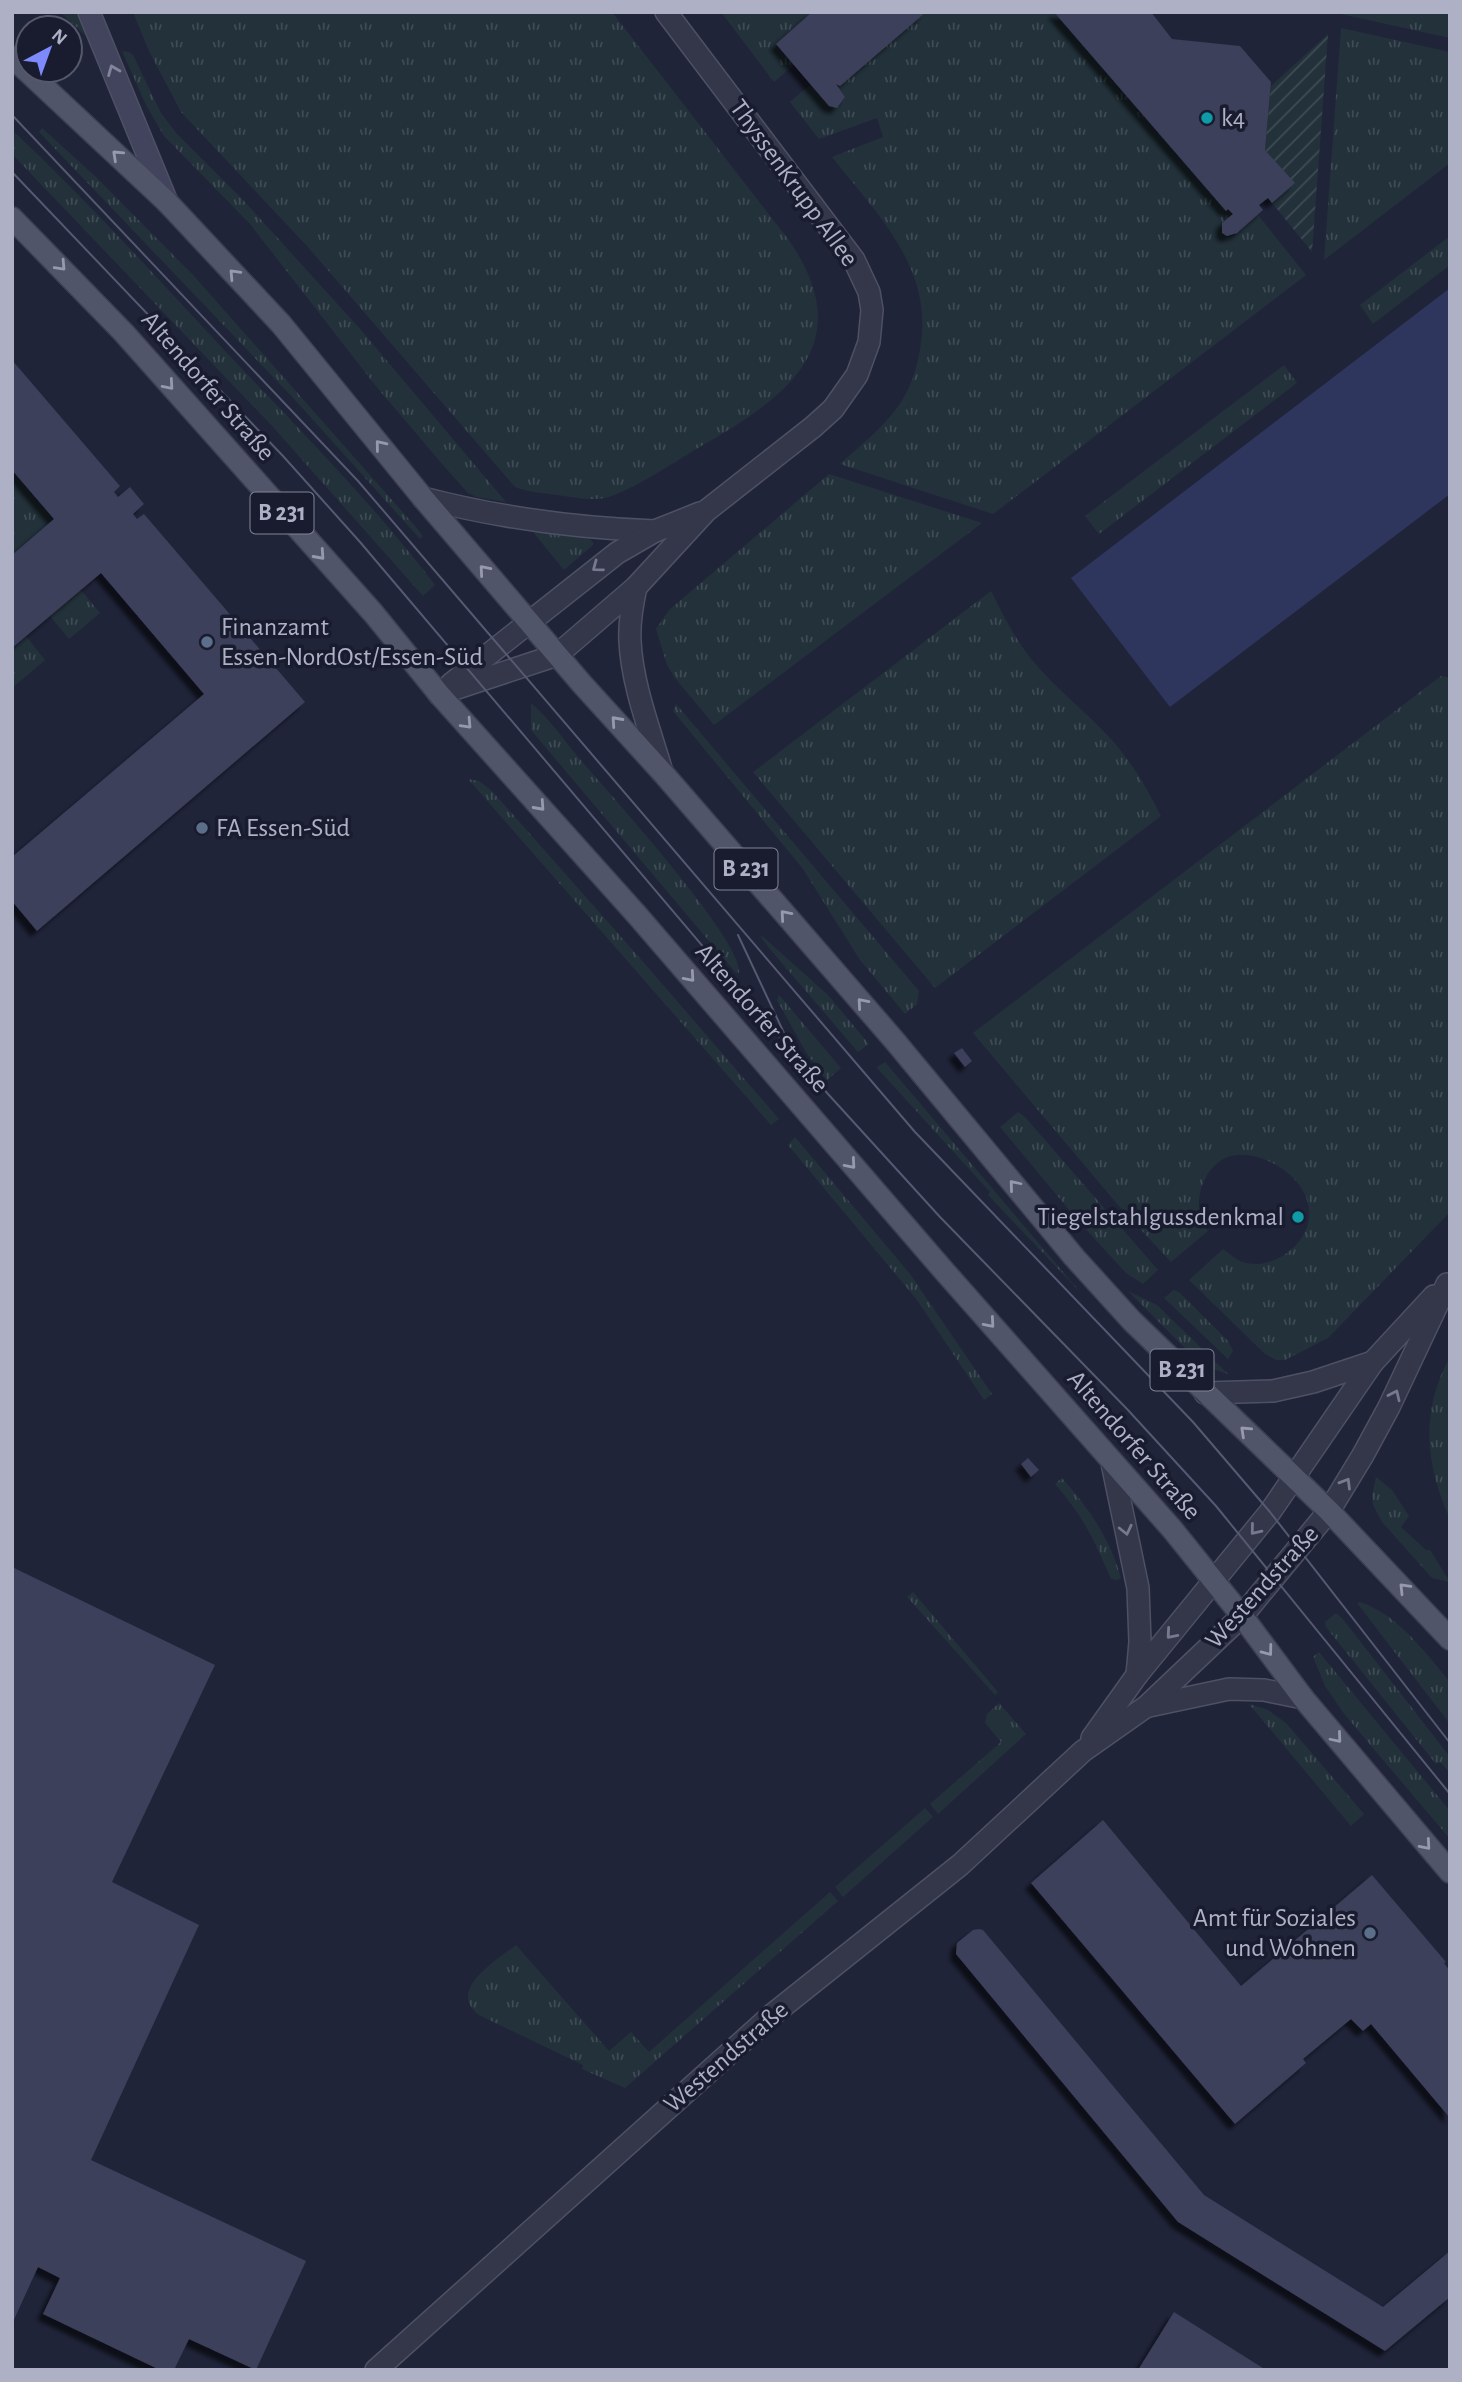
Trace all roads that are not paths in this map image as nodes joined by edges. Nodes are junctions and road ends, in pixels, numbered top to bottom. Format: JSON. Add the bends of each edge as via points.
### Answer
{"nodes":[{"id":1,"x":89,"y":12,"type":"edge"},
{"id":2,"x":666,"y":12,"type":"edge"},
{"id":3,"x":12,"y":57,"type":"edge"},
{"id":4,"x":167,"y":202,"type":"junction"},
{"id":5,"x":12,"y":218,"type":"edge"},
{"id":6,"x":423,"y":498,"type":"junction"},
{"id":7,"x":706,"y":511,"type":"junction"},
{"id":8,"x":655,"y":531,"type":"junction"},
{"id":9,"x":636,"y":587,"type":"junction"},
{"id":10,"x":529,"y":621,"type":"junction"},
{"id":11,"x":557,"y":655,"type":"junction"},
{"id":12,"x":439,"y":694,"type":"junction"},
{"id":13,"x":662,"y":772,"type":"junction"},
{"id":14,"x":1448,"y":1282,"type":"edge"},
{"id":15,"x":1373,"y":1362,"type":"junction"},
{"id":16,"x":1205,"y":1393,"type":"junction"},
{"id":17,"x":1112,"y":1463,"type":"junction"},
{"id":18,"x":1295,"y":1478,"type":"junction"},
{"id":19,"x":1329,"y":1511,"type":"junction"},
{"id":20,"x":1214,"y":1581,"type":"junction"},
{"id":21,"x":1242,"y":1616,"type":"junction"},
{"id":22,"x":1450,"y":1639,"type":"edge"},
{"id":23,"x":1137,"y":1675,"type":"junction"},
{"id":24,"x":1303,"y":1698,"type":"junction"},
{"id":25,"x":1147,"y":1706,"type":"junction"},
{"id":26,"x":1083,"y":1751,"type":"junction"},
{"id":27,"x":1450,"y":1872,"type":"edge"},
{"id":28,"x":376,"y":2370,"type":"edge"}],
"edges":[{"from":4,"to":1,"type":"main road","one_way":true},
{"from":2,"to":7,"type":"street","name":"ThyssenKrupp Allee","via":[[854,260],[872,310],[864,360],[833,409]]},
{"from":4,"to":3,"type":"main road","number":"B 231","one_way":true},
{"from":6,"to":4,"type":"main road","number":"B 231","one_way":true,"via":[[281,324]]},
{"from":5,"to":12,"type":"main road","name":"Altendorfer Straße","number":"B 231","one_way":true,"via":[[124,333],[374,614]]},
{"from":6,"to":8,"type":"street","name":"ThyssenKrupp Allee","via":[[519,520]]},
{"from":10,"to":6,"type":"main road","number":"B 231","one_way":true},
{"from":7,"to":8,"type":"street","name":"ThyssenKrupp Allee"},
{"from":7,"to":9,"type":"street","name":"ThyssenKrupp Allee"},
{"from":8,"to":10,"type":"street","name":"ThyssenKrupp Allee","one_way":true,"via":[[617,553]]},
{"from":9,"to":11,"type":"street","name":"ThyssenKrupp Allee"},
{"from":9,"to":13,"type":"street","via":[[630,642]]},
{"from":10,"to":11,"type":"main road","number":"B 231"},
{"from":10,"to":12,"type":"street","name":"ThyssenKrupp Allee"},
{"from":11,"to":12,"type":"street","name":"ThyssenKrupp Allee"},
{"from":13,"to":11,"type":"main road","number":"B 231","one_way":true},
{"from":12,"to":17,"type":"main road","name":"Altendorfer Straße","number":"B 231","one_way":true},
{"from":16,"to":13,"type":"main road","number":"B 231","one_way":true,"via":[[1074,1256]]},
{"from":14,"to":15,"type":"street"},
{"from":19,"to":14,"type":"street","name":"Westendstraße","one_way":true,"via":[[1363,1455]]},
{"from":15,"to":16,"type":"street","via":[[1273,1391]]},
{"from":15,"to":18,"type":"street"},
{"from":18,"to":16,"type":"main road","number":"B 231","one_way":true},
{"from":17,"to":20,"type":"main road","name":"Altendorfer Straße","number":"B 231"},
{"from":17,"to":23,"type":"street","one_way":true,"via":[[1138,1588]]},
{"from":18,"to":19,"type":"main road","number":"B 231"},
{"from":18,"to":20,"type":"street","name":"Westendstraße","one_way":true},
{"from":19,"to":21,"type":"street","name":"Westendstraße"},
{"from":22,"to":19,"type":"main road","number":"B 231","one_way":true},
{"from":20,"to":21,"type":"main road","name":"Altendorfer Straße","number":"B 231"},
{"from":20,"to":23,"type":"street","name":"Westendstraße","one_way":true},
{"from":21,"to":24,"type":"main road","name":"Altendorfer Straße","number":"B 231","one_way":true},
{"from":21,"to":25,"type":"street","name":"Westendstraße"},
{"from":23,"to":26,"type":"street","name":"Westendstraße"},
{"from":24,"to":25,"type":"street","name":"Westendstraße","via":[[1228,1689]]},
{"from":24,"to":27,"type":"main road","name":"Altendorfer Straße","number":"B 231","one_way":true},
{"from":25,"to":26,"type":"street","name":"Westendstraße"},
{"from":26,"to":28,"type":"street","name":"Westendstraße","via":[[960,1865],[772,2015]]}]}
